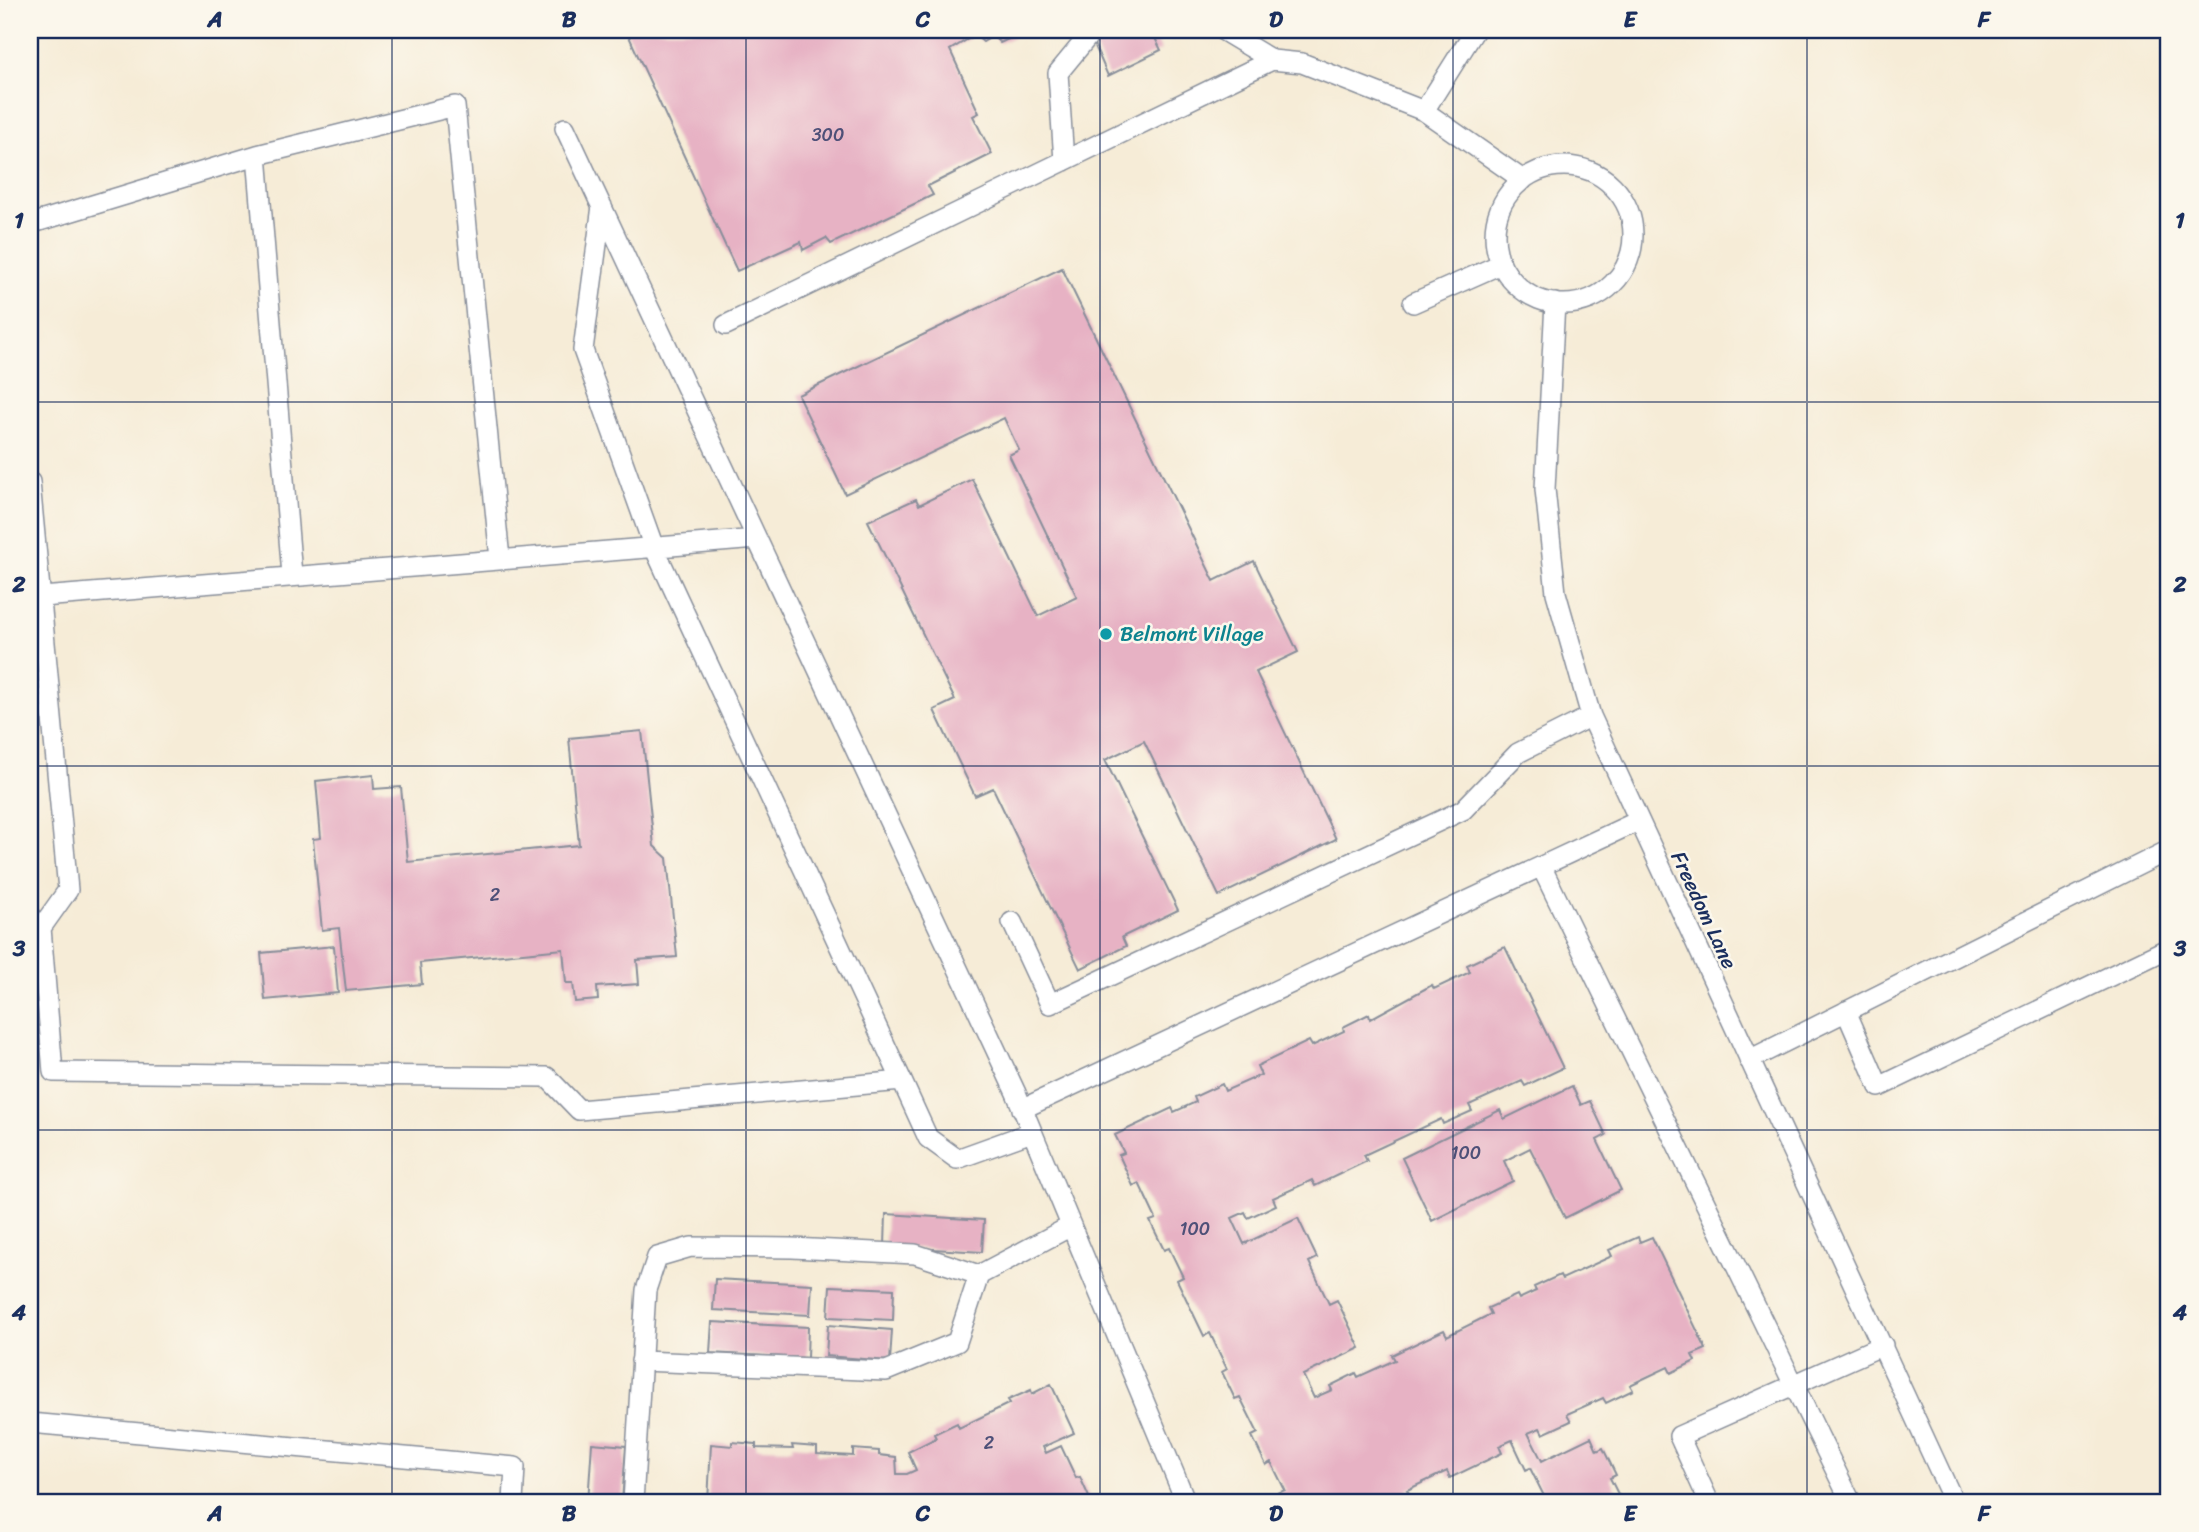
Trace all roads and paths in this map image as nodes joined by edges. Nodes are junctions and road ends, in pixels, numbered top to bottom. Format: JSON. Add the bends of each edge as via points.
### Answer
{"nodes":[{"id":1,"x":1222,"y":30,"type":"edge"},
{"id":2,"x":1475,"y":30,"type":"edge"},
{"id":3,"x":1090,"y":34,"type":"dead end"},
{"id":4,"x":1272,"y":60,"type":"junction"},
{"id":5,"x":1424,"y":111,"type":"junction"},
{"id":6,"x":565,"y":128,"type":"dead end"},
{"id":7,"x":257,"y":155,"type":"junction"},
{"id":8,"x":1064,"y":161,"type":"junction"},
{"id":9,"x":1523,"y":180,"type":"junction"},
{"id":10,"x":602,"y":206,"type":"junction"},
{"id":11,"x":30,"y":224,"type":"edge"},
{"id":12,"x":1502,"y":264,"type":"junction"},
{"id":13,"x":1413,"y":303,"type":"dead end"},
{"id":14,"x":1555,"y":303,"type":"junction"},
{"id":15,"x":726,"y":325,"type":"dead end"},
{"id":16,"x":30,"y":482,"type":"edge"},
{"id":17,"x":757,"y":539,"type":"junction"},
{"id":18,"x":653,"y":545,"type":"junction"},
{"id":19,"x":500,"y":559,"type":"junction"},
{"id":20,"x":292,"y":575,"type":"junction"},
{"id":21,"x":42,"y":597,"type":"junction"},
{"id":22,"x":1591,"y":716,"type":"junction"},
{"id":23,"x":1638,"y":821,"type":"junction"},
{"id":24,"x":2169,"y":850,"type":"edge"},
{"id":25,"x":1542,"y":868,"type":"junction"},
{"id":26,"x":1012,"y":922,"type":"dead end"},
{"id":27,"x":2169,"y":948,"type":"edge"},
{"id":28,"x":1846,"y":1011,"type":"junction"},
{"id":29,"x":1749,"y":1060,"type":"junction"},
{"id":30,"x":902,"y":1081,"type":"junction"},
{"id":31,"x":1022,"y":1109,"type":"junction"},
{"id":32,"x":1032,"y":1132,"type":"junction"},
{"id":33,"x":1071,"y":1226,"type":"junction"},
{"id":34,"x":979,"y":1275,"type":"junction"},
{"id":35,"x":1883,"y":1345,"type":"junction"},
{"id":36,"x":641,"y":1361,"type":"junction"},
{"id":37,"x":1794,"y":1382,"type":"junction"},
{"id":38,"x":30,"y":1423,"type":"edge"},
{"id":39,"x":513,"y":1502,"type":"edge"},
{"id":40,"x":633,"y":1502,"type":"edge"},
{"id":41,"x":1186,"y":1502,"type":"edge"},
{"id":42,"x":1709,"y":1502,"type":"edge"},
{"id":43,"x":1850,"y":1502,"type":"edge"},
{"id":44,"x":1954,"y":1502,"type":"edge"}],
"edges":[{"from":1,"to":4,"type":"lane"},
{"from":2,"to":5,"type":"lane"},
{"from":3,"to":8,"type":"lane","via":[[1058,73]]},
{"from":4,"to":5,"type":"lane","via":[[1302,63]]},
{"from":4,"to":8,"type":"lane"},
{"from":5,"to":9,"type":"lane"},
{"from":6,"to":10,"type":"lane"},
{"from":7,"to":11,"type":"lane"},
{"from":7,"to":19,"type":"lane","via":[[455,106]]},
{"from":7,"to":20,"type":"lane"},
{"from":8,"to":15,"type":"lane"},
{"from":9,"to":12,"type":"lane","via":[[1507,197],[1497,218]]},
{"from":9,"to":14,"type":"lane","via":[[1544,169],[1588,170],[1608,181],[1632,218],[1628,262],[1616,282],[1599,296]]},
{"from":10,"to":17,"type":"lane"},
{"from":10,"to":18,"type":"lane","via":[[583,350]]},
{"from":12,"to":13,"type":"lane"},
{"from":12,"to":14,"type":"lane","via":[[1514,283]]},
{"from":14,"to":22,"type":"lane","name":"Freedom Lane","via":[[1545,489],[1556,593]]},
{"from":16,"to":21,"type":"lane"},
{"from":17,"to":18,"type":"lane"},
{"from":17,"to":31,"type":"lane"},
{"from":18,"to":19,"type":"lane"},
{"from":18,"to":30,"type":"lane"},
{"from":19,"to":20,"type":"lane"},
{"from":20,"to":21,"type":"lane"},
{"from":21,"to":30,"type":"lane","via":[[68,890],[41,928],[53,1072],[547,1077],[579,1110]]},
{"from":22,"to":23,"type":"lane","name":"Freedom Lane"},
{"from":22,"to":26,"type":"lane","via":[[1518,753],[1463,810],[1050,1003]]},
{"from":23,"to":25,"type":"lane"},
{"from":23,"to":29,"type":"lane","name":"Freedom Lane"},
{"from":24,"to":28,"type":"lane"},
{"from":25,"to":31,"type":"lane"},
{"from":25,"to":37,"type":"lane"},
{"from":27,"to":28,"type":"lane","via":[[1879,1087]]},
{"from":28,"to":29,"type":"lane"},
{"from":29,"to":35,"type":"lane","name":"Freedom Lane"},
{"from":30,"to":32,"type":"lane","via":[[928,1138],[957,1159]]},
{"from":31,"to":32,"type":"lane"},
{"from":32,"to":33,"type":"lane"},
{"from":33,"to":34,"type":"lane"},
{"from":33,"to":41,"type":"lane"},
{"from":34,"to":36,"type":"lane","via":[[957,1342],[886,1371]]},
{"from":34,"to":36,"type":"lane","via":[[915,1254],[691,1247],[657,1257],[646,1290]]},
{"from":35,"to":37,"type":"lane"},
{"from":35,"to":44,"type":"lane","name":"Freedom Lane"},
{"from":36,"to":40,"type":"lane"},
{"from":37,"to":42,"type":"lane","via":[[1679,1436]]},
{"from":37,"to":43,"type":"lane"},
{"from":38,"to":39,"type":"lane","via":[[515,1467]]}]}
